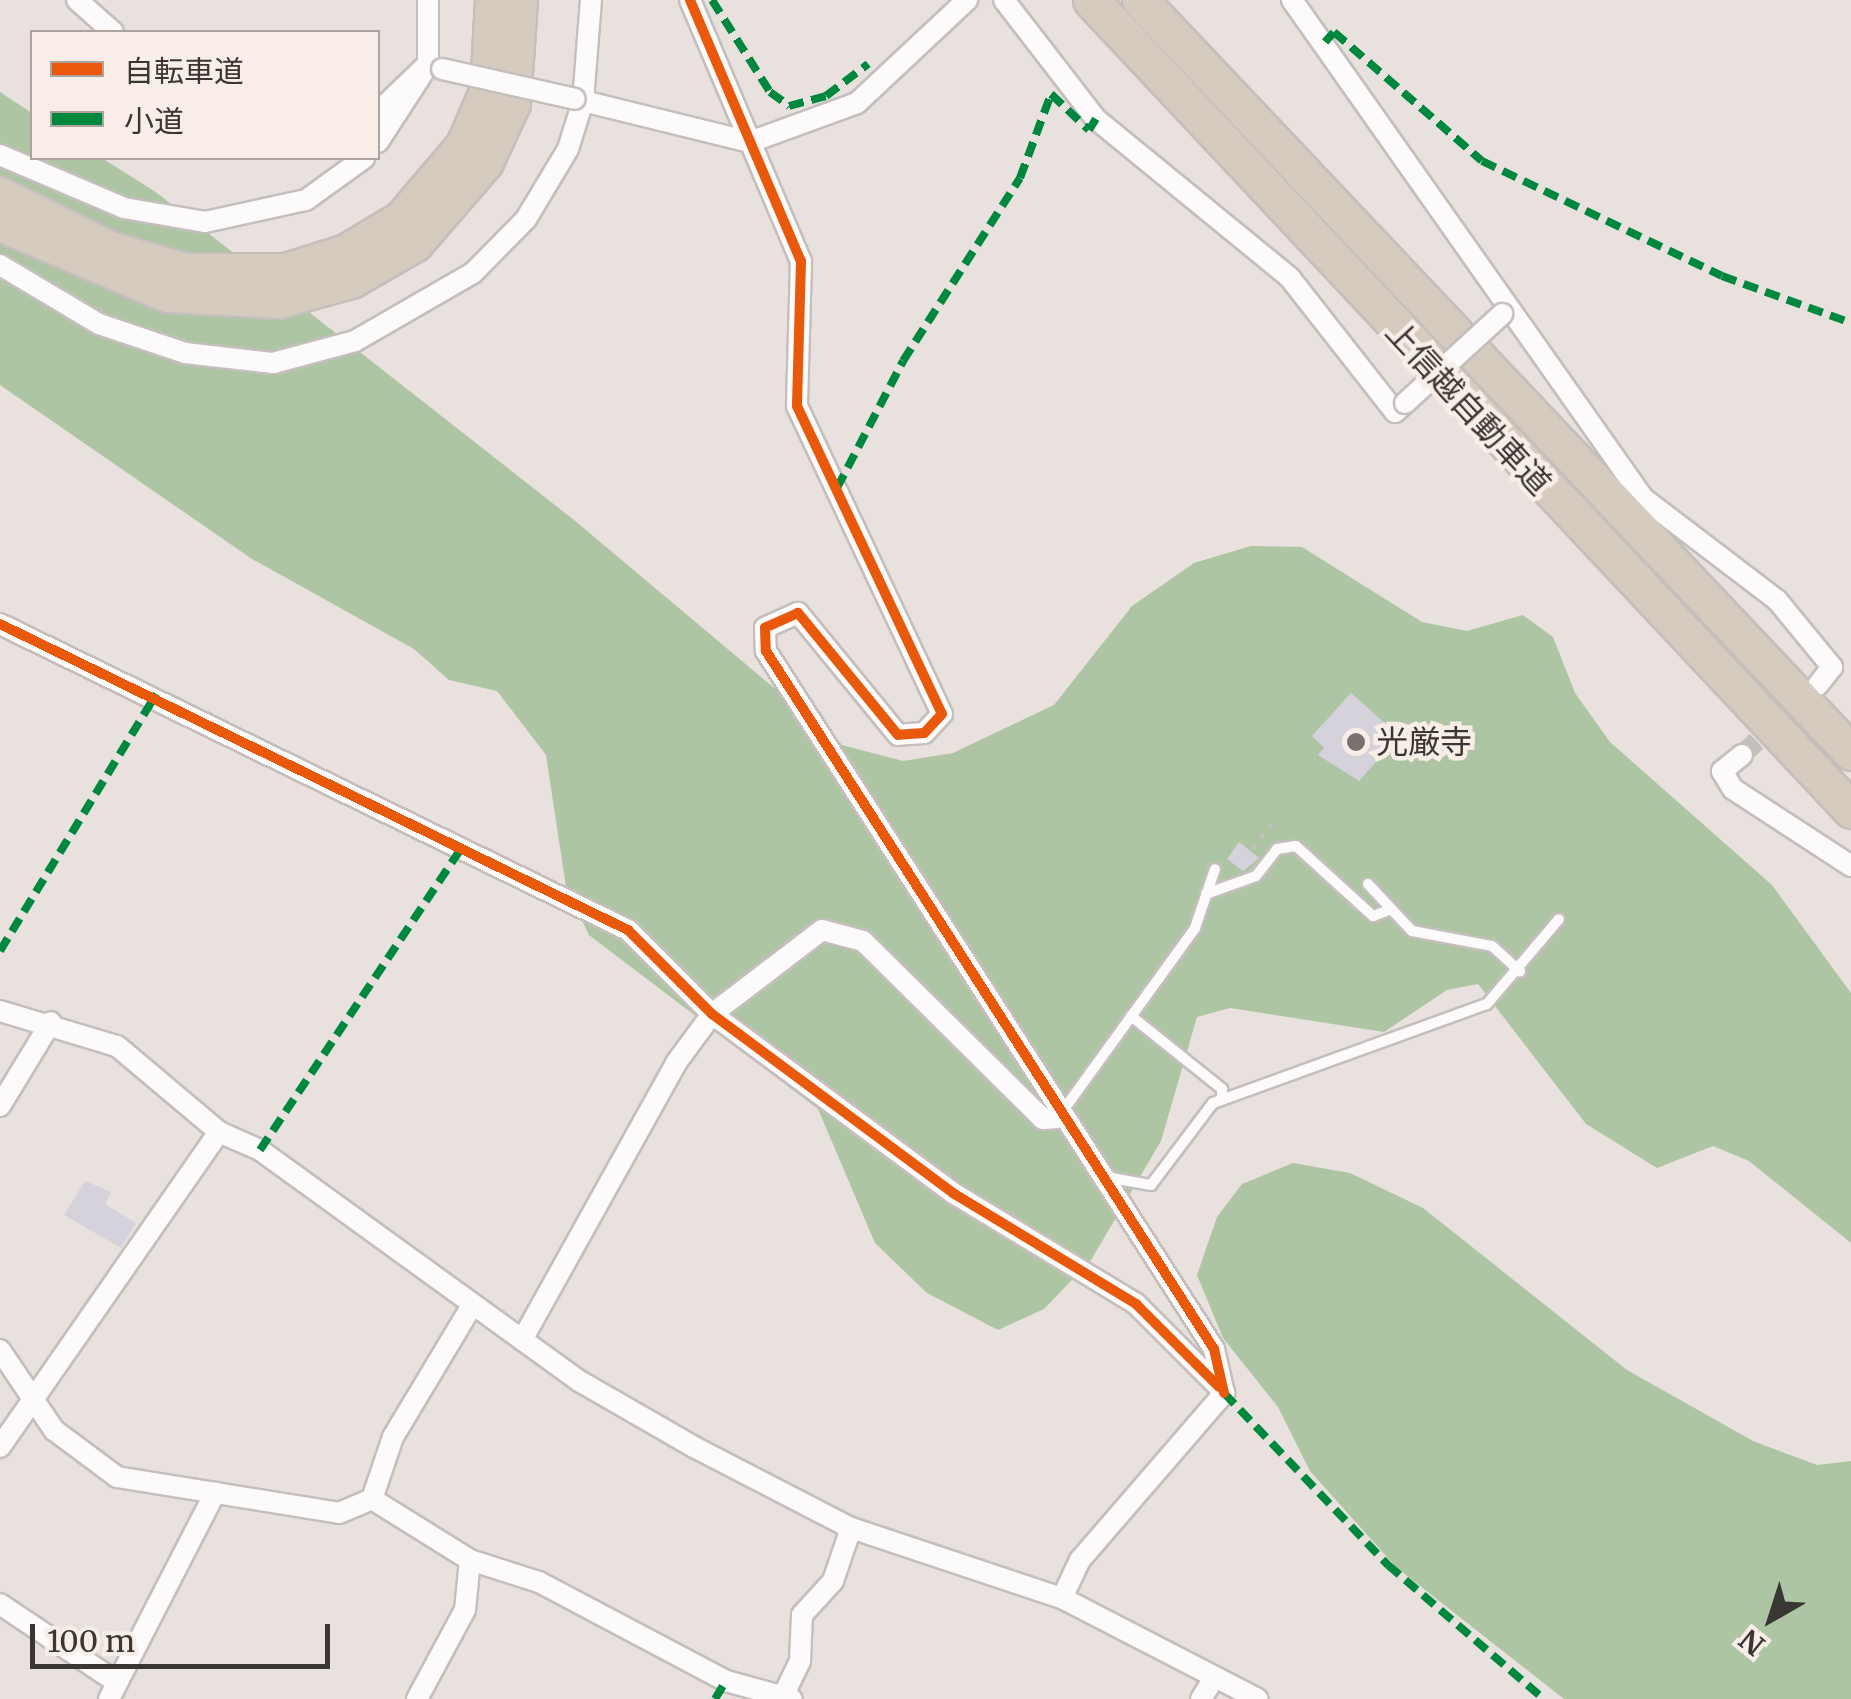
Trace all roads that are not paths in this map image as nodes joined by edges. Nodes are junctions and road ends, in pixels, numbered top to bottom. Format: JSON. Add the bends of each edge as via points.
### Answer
{"nodes":[{"id":1,"x":77,"y":0,"type":"edge"},
{"id":2,"x":428,"y":0,"type":"edge"},
{"id":3,"x":493,"y":0,"type":"edge"},
{"id":4,"x":519,"y":0,"type":"edge"},
{"id":5,"x":591,"y":0,"type":"edge"},
{"id":6,"x":690,"y":0,"type":"edge"},
{"id":7,"x":966,"y":0,"type":"edge"},
{"id":8,"x":1004,"y":0,"type":"edge"},
{"id":9,"x":1091,"y":0,"type":"edge"},
{"id":10,"x":1140,"y":0,"type":"edge"},
{"id":11,"x":1292,"y":0,"type":"edge"},
{"id":12,"x":111,"y":30,"type":"edge"},
{"id":13,"x":435,"y":67,"type":"junction"},
{"id":14,"x":579,"y":100,"type":"junction"},
{"id":15,"x":380,"y":110,"type":"edge"},
{"id":16,"x":380,"y":139,"type":"edge"},
{"id":17,"x":750,"y":142,"type":"junction"},
{"id":18,"x":0,"y":155,"type":"edge"},
{"id":19,"x":361,"y":160,"type":"edge"},
{"id":20,"x":0,"y":195,"type":"edge"},
{"id":21,"x":0,"y":222,"type":"edge"},
{"id":22,"x":0,"y":265,"type":"edge"},
{"id":23,"x":1506,"y":310,"type":"junction"},
{"id":24,"x":0,"y":624,"type":"edge"},
{"id":25,"x":1818,"y":685,"type":"dead end"},
{"id":26,"x":1851,"y":752,"type":"edge"},
{"id":27,"x":1742,"y":756,"type":"tunnel mouth"},
{"id":28,"x":1851,"y":810,"type":"edge"},
{"id":29,"x":1851,"y":866,"type":"edge"},
{"id":30,"x":1215,"y":869,"type":"dead end"},
{"id":31,"x":1368,"y":884,"type":"dead end"},
{"id":32,"x":1206,"y":894,"type":"junction"},
{"id":33,"x":1386,"y":911,"type":"junction"},
{"id":34,"x":1559,"y":919,"type":"dead end"},
{"id":35,"x":1520,"y":971,"type":"junction"},
{"id":36,"x":0,"y":1011,"type":"edge"},
{"id":37,"x":712,"y":1014,"type":"junction"},
{"id":38,"x":1131,"y":1016,"type":"junction"},
{"id":39,"x":51,"y":1022,"type":"junction"},
{"id":40,"x":1222,"y":1099,"type":"junction"},
{"id":41,"x":0,"y":1106,"type":"edge"},
{"id":42,"x":1058,"y":1118,"type":"junction"},
{"id":43,"x":219,"y":1132,"type":"junction"},
{"id":44,"x":1095,"y":1175,"type":"junction"},
{"id":45,"x":471,"y":1306,"type":"junction"},
{"id":46,"x":522,"y":1340,"type":"junction"},
{"id":47,"x":0,"y":1350,"type":"edge"},
{"id":48,"x":1224,"y":1393,"type":"junction"},
{"id":49,"x":33,"y":1407,"type":"junction"},
{"id":50,"x":0,"y":1446,"type":"edge"},
{"id":51,"x":215,"y":1493,"type":"junction"},
{"id":52,"x":372,"y":1499,"type":"junction"},
{"id":53,"x":851,"y":1528,"type":"junction"},
{"id":54,"x":470,"y":1560,"type":"junction"},
{"id":55,"x":1062,"y":1598,"type":"junction"},
{"id":56,"x":0,"y":1604,"type":"edge"},
{"id":57,"x":1214,"y":1678,"type":"junction"},
{"id":58,"x":112,"y":1690,"type":"edge"},
{"id":59,"x":788,"y":1696,"type":"edge"},
{"id":60,"x":417,"y":1699,"type":"edge"},
{"id":61,"x":1201,"y":1699,"type":"edge"},
{"id":62,"x":1258,"y":1699,"type":"edge"}],
"edges":[{"from":1,"to":12,"type":"street"},
{"from":2,"to":13,"type":"street"},
{"from":3,"to":20,"type":"highway","via":[[488,89],[464,146],[401,220],[346,252],[253,275],[184,272],[109,249]]},
{"from":4,"to":21,"type":"highway","via":[[512,103],[485,162],[415,243],[351,280],[280,300],[207,301],[131,284]]},
{"from":5,"to":14,"type":"street"},
{"from":6,"to":17,"type":"street"},
{"from":7,"to":17,"type":"street","via":[[856,103]]},
{"from":8,"to":23,"type":"street","bridge":true,"via":[[1096,119],[1290,278],[1395,412]]},
{"from":9,"to":28,"type":"highway","name":"上信越自動車道"},
{"from":10,"to":26,"type":"highway","name":"上信越自動車道"},
{"from":11,"to":23,"type":"street"},
{"from":13,"to":14,"type":"street","bridge":true},
{"from":13,"to":15,"type":"street"},
{"from":13,"to":16,"type":"street"},
{"from":14,"to":17,"type":"street"},
{"from":14,"to":22,"type":"street","via":[[549,186],[502,247],[438,297],[314,357],[232,362],[142,340]]},
{"from":17,"to":42,"type":"street","via":[[801,261],[797,406],[942,714],[924,732],[898,735],[798,613],[765,628],[766,651]]},
{"from":18,"to":19,"type":"street","via":[[124,208],[205,222],[306,200]]},
{"from":23,"to":25,"type":"street","via":[[1642,498],[1777,600],[1832,666]]},
{"from":24,"to":37,"type":"street","via":[[628,930]]},
{"from":27,"to":29,"type":"street","via":[[1722,771],[1734,789]]},
{"from":30,"to":32,"type":"lane"},
{"from":31,"to":33,"type":"lane"},
{"from":32,"to":33,"type":"lane","via":[[1256,876],[1277,848],[1296,846],[1372,916]]},
{"from":32,"to":38,"type":"lane","via":[[1194,928]]},
{"from":33,"to":35,"type":"lane","via":[[1434,941],[1492,946]]},
{"from":34,"to":35,"type":"lane"},
{"from":35,"to":40,"type":"lane","via":[[1486,1004]]},
{"from":36,"to":39,"type":"street"},
{"from":37,"to":42,"type":"street","via":[[806,938],[841,932],[918,991],[1043,1119]]},
{"from":37,"to":46,"type":"street"},
{"from":37,"to":48,"type":"street","via":[[954,1193],[1136,1304]]},
{"from":38,"to":40,"type":"lane","via":[[1222,1089]]},
{"from":38,"to":42,"type":"lane"},
{"from":39,"to":41,"type":"street"},
{"from":39,"to":43,"type":"street","via":[[117,1046]]},
{"from":40,"to":44,"type":"lane","via":[[1151,1186]]},
{"from":42,"to":44,"type":"street"},
{"from":43,"to":45,"type":"street","via":[[260,1150]]},
{"from":43,"to":49,"type":"street"},
{"from":44,"to":48,"type":"street","via":[[1214,1349]]},
{"from":45,"to":46,"type":"street"},
{"from":45,"to":52,"type":"street","via":[[393,1437]]},
{"from":46,"to":53,"type":"street","via":[[597,1391]]},
{"from":47,"to":49,"type":"street","via":[[26,1380]]},
{"from":48,"to":55,"type":"street","via":[[1080,1560]]},
{"from":49,"to":50,"type":"street"},
{"from":49,"to":51,"type":"street","via":[[82,1460],[117,1477]]},
{"from":51,"to":52,"type":"street","via":[[339,1514]]},
{"from":51,"to":58,"type":"street","via":[[180,1574]]},
{"from":52,"to":54,"type":"street"},
{"from":53,"to":55,"type":"street"},
{"from":53,"to":59,"type":"street","via":[[833,1581],[802,1615],[800,1662]]},
{"from":54,"to":59,"type":"street","via":[[540,1582],[726,1681]]},
{"from":54,"to":60,"type":"street","via":[[465,1610]]},
{"from":55,"to":57,"type":"street"},
{"from":56,"to":58,"type":"street"},
{"from":57,"to":61,"type":"street"},
{"from":57,"to":62,"type":"street"}]}
